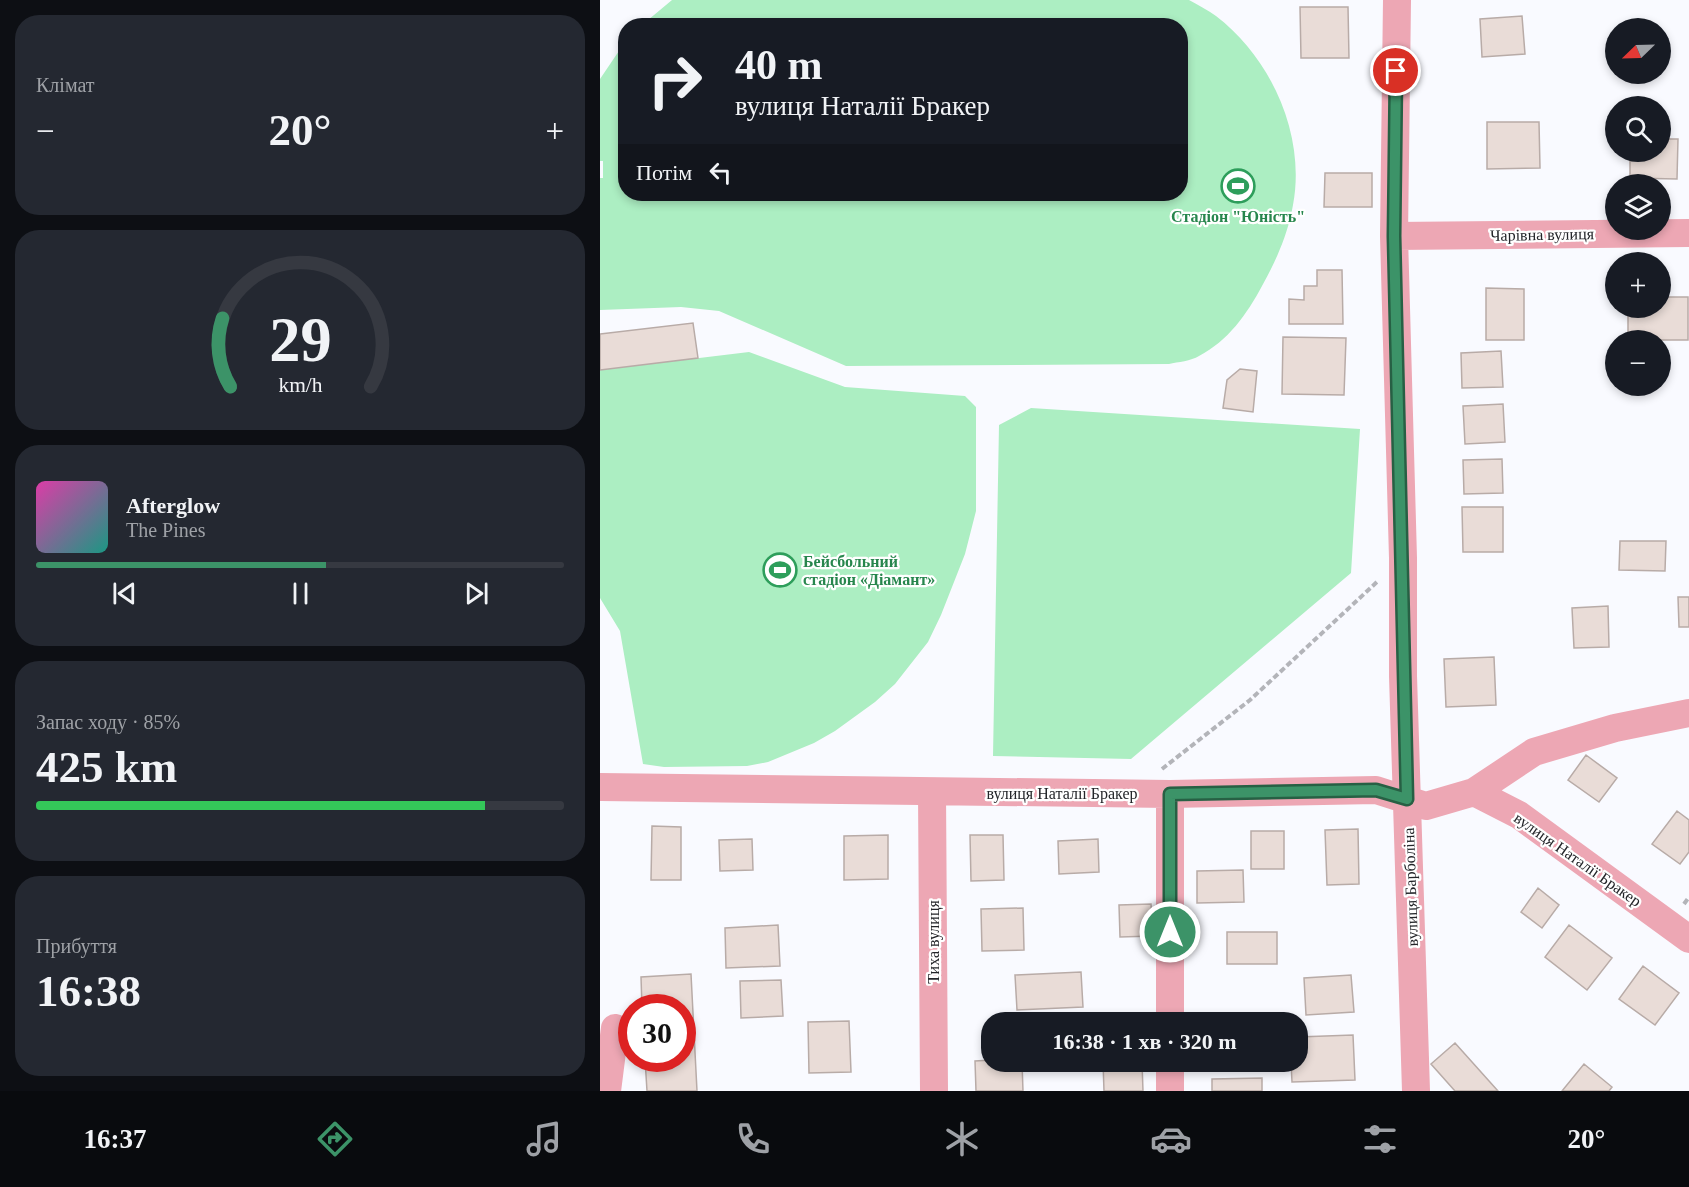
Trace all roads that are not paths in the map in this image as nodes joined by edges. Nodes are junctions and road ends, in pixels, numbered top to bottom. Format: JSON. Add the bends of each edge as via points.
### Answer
{"nodes":[{"id":1,"x":1397,"y":0,"type":"edge"},
{"id":2,"x":1689,"y":233,"type":"edge"},
{"id":3,"x":1394,"y":236,"type":"junction"},
{"id":4,"x":1689,"y":713,"type":"edge"},
{"id":5,"x":600,"y":787,"type":"edge"},
{"id":6,"x":932,"y":792,"type":"junction"},
{"id":7,"x":1474,"y":792,"type":"junction"},
{"id":8,"x":1170,"y":794,"type":"junction"},
{"id":9,"x":1407,"y":799,"type":"junction"},
{"id":10,"x":1689,"y":939,"type":"edge"},
{"id":11,"x":1170,"y":1012,"type":"edge"},
{"id":12,"x":615,"y":1028,"type":"dead end"},
{"id":13,"x":1170,"y":1072,"type":"edge"},
{"id":14,"x":607,"y":1091,"type":"edge"},
{"id":15,"x":934,"y":1091,"type":"edge"},
{"id":16,"x":1170,"y":1091,"type":"edge"},
{"id":17,"x":1416,"y":1091,"type":"edge"}],
"edges":[{"from":1,"to":3,"type":"street","name":"вулиця Барболіна"},
{"from":2,"to":3,"type":"street","name":"Чарівна вулиця"},
{"from":3,"to":9,"type":"street","name":"вулиця Барболіна"},
{"from":4,"to":7,"type":"street","via":[[1615,728],[1534,752]]},
{"from":5,"to":6,"type":"street","name":"вулиця Наталії Бракер"},
{"from":6,"to":8,"type":"street","name":"вулиця Наталії Бракер"},
{"from":6,"to":15,"type":"street","name":"Тиха вулиця"},
{"from":7,"to":9,"type":"street","name":"вулиця Наталії Бракер","via":[[1426,806]]},
{"from":7,"to":10,"type":"street","name":"вулиця Наталії Бракер","via":[[1519,815]]},
{"from":8,"to":9,"type":"street","name":"вулиця Наталії Бракер","via":[[1376,790]]},
{"from":8,"to":11,"type":"street"},
{"from":9,"to":17,"type":"street","name":"вулиця Барболіна"},
{"from":12,"to":14,"type":"street"},
{"from":13,"to":16,"type":"street"}]}
